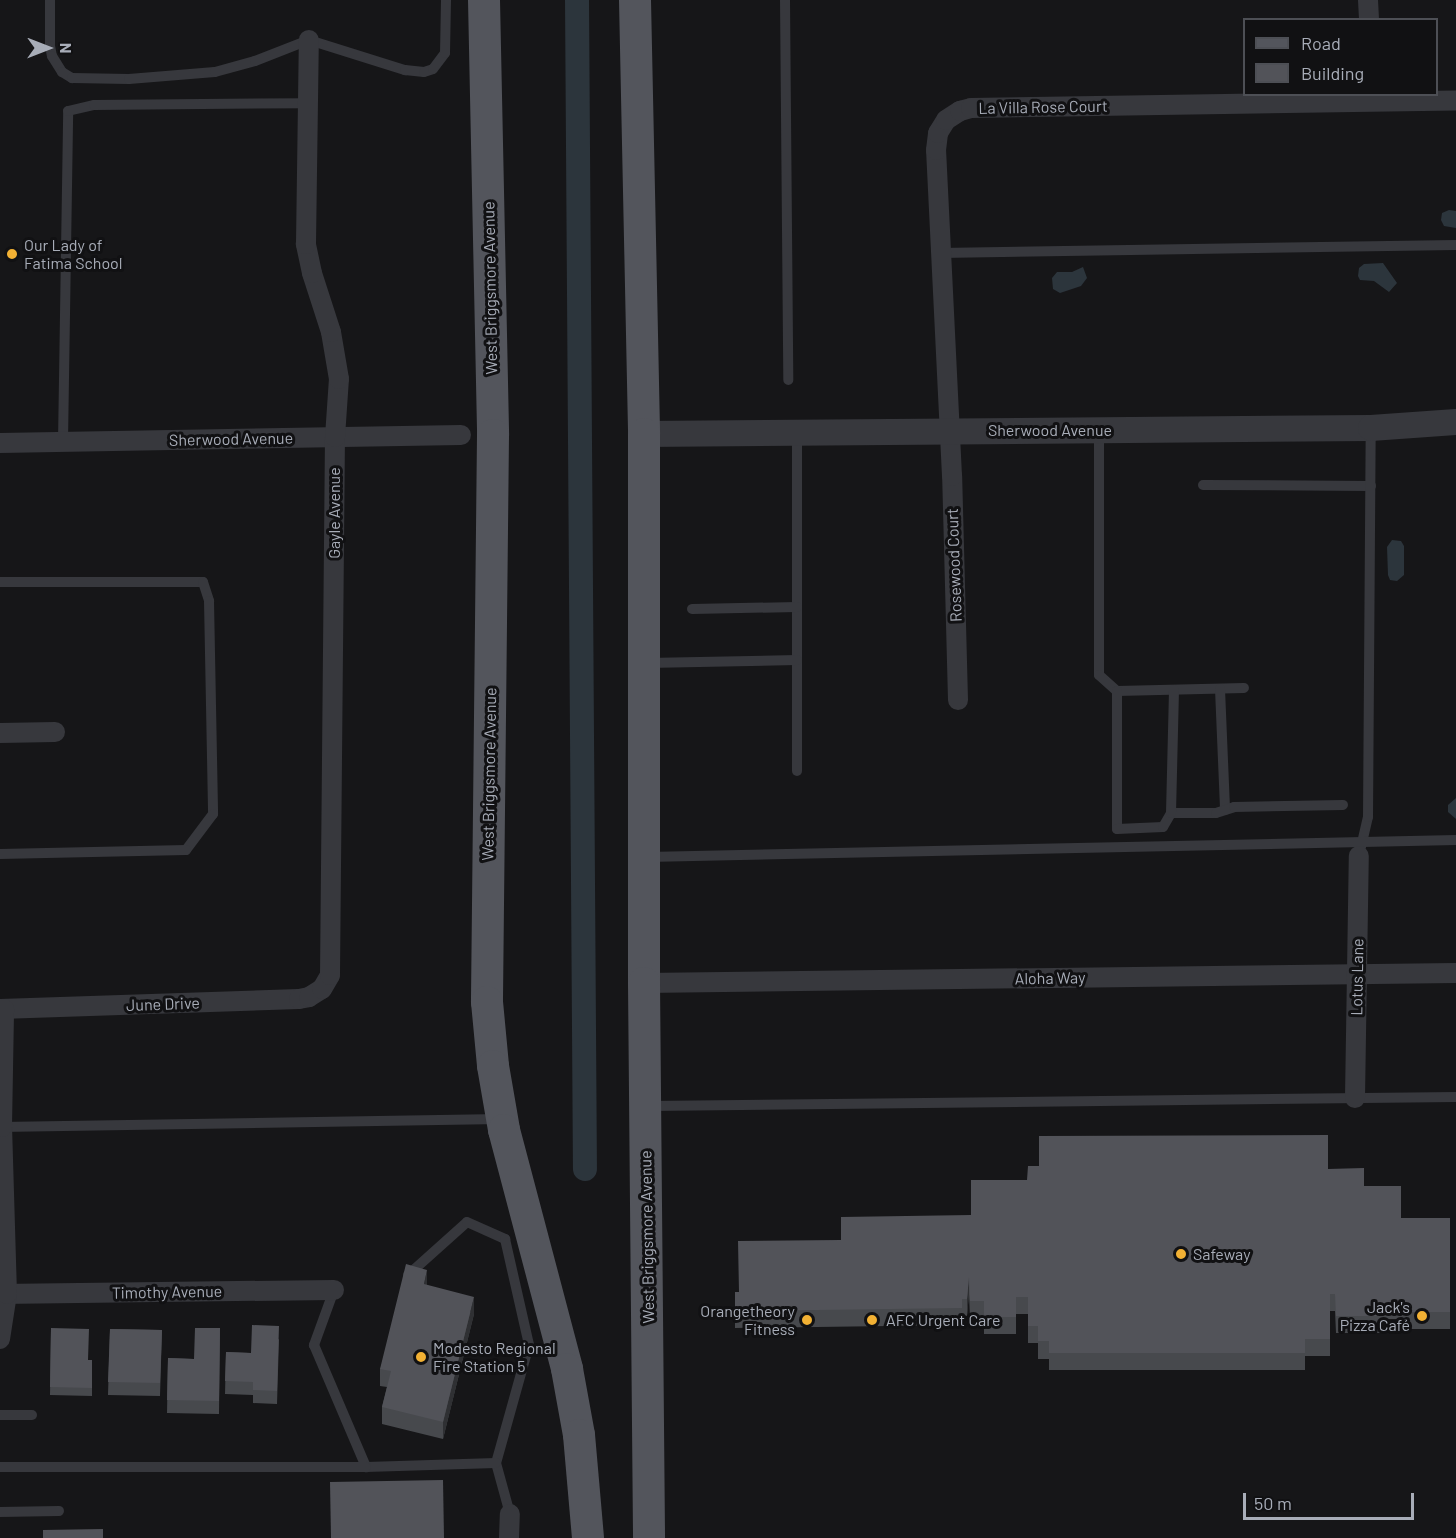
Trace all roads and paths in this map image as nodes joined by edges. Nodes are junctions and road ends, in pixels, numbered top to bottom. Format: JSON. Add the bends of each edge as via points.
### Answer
{"nodes":[{"id":1,"x":50,"y":0,"type":"edge"},
{"id":2,"x":446,"y":0,"type":"edge"},
{"id":3,"x":484,"y":0,"type":"edge"},
{"id":4,"x":635,"y":0,"type":"edge"},
{"id":5,"x":785,"y":0,"type":"edge"},
{"id":6,"x":1368,"y":0,"type":"edge"},
{"id":7,"x":1369,"y":18,"type":"edge"},
{"id":8,"x":309,"y":40,"type":"junction"},
{"id":9,"x":1372,"y":98,"type":"edge"},
{"id":10,"x":1456,"y":100,"type":"edge"},
{"id":11,"x":308,"y":103,"type":"junction"},
{"id":12,"x":1456,"y":245,"type":"edge"},
{"id":13,"x":940,"y":254,"type":"junction"},
{"id":14,"x":788,"y":380,"type":"dead end"},
{"id":15,"x":1456,"y":422,"type":"edge"},
{"id":16,"x":1371,"y":428,"type":"junction"},
{"id":17,"x":1099,"y":430,"type":"junction"},
{"id":18,"x":948,"y":431,"type":"junction"},
{"id":19,"x":797,"y":432,"type":"junction"},
{"id":20,"x":644,"y":434,"type":"junction"},
{"id":21,"x":461,"y":435,"type":"dead end"},
{"id":22,"x":335,"y":437,"type":"junction"},
{"id":23,"x":63,"y":442,"type":"junction"},
{"id":24,"x":0,"y":443,"type":"edge"},
{"id":25,"x":1203,"y":484,"type":"dead end"},
{"id":26,"x":1371,"y":486,"type":"junction"},
{"id":27,"x":0,"y":582,"type":"edge"},
{"id":28,"x":797,"y":607,"type":"junction"},
{"id":29,"x":692,"y":609,"type":"dead end"},
{"id":30,"x":797,"y":660,"type":"junction"},
{"id":31,"x":644,"y":663,"type":"junction"},
{"id":32,"x":1244,"y":688,"type":"dead end"},
{"id":33,"x":1220,"y":689,"type":"junction"},
{"id":34,"x":1174,"y":690,"type":"junction"},
{"id":35,"x":1117,"y":691,"type":"junction"},
{"id":36,"x":958,"y":700,"type":"dead end"},
{"id":37,"x":56,"y":732,"type":"dead end"},
{"id":38,"x":0,"y":733,"type":"edge"},
{"id":39,"x":797,"y":771,"type":"dead end"},
{"id":40,"x":1343,"y":805,"type":"dead end"},
{"id":41,"x":1225,"y":810,"type":"junction"},
{"id":42,"x":1171,"y":813,"type":"junction"},
{"id":43,"x":1456,"y":840,"type":"edge"},
{"id":44,"x":1361,"y":849,"type":"junction"},
{"id":45,"x":0,"y":854,"type":"edge"},
{"id":46,"x":645,"y":857,"type":"junction"},
{"id":47,"x":1456,"y":973,"type":"edge"},
{"id":48,"x":1356,"y":974,"type":"junction"},
{"id":49,"x":644,"y":983,"type":"junction"},
{"id":50,"x":322,"y":989,"type":"joint"},
{"id":51,"x":2,"y":1009,"type":"edge"},
{"id":52,"x":1456,"y":1097,"type":"edge"},
{"id":53,"x":1354,"y":1098,"type":"junction"},
{"id":54,"x":646,"y":1106,"type":"junction"},
{"id":55,"x":502,"y":1119,"type":"junction"},
{"id":56,"x":1,"y":1127,"type":"edge"},
{"id":57,"x":403,"y":1279,"type":"edge"},
{"id":58,"x":334,"y":1290,"type":"joint"},
{"id":59,"x":3,"y":1294,"type":"edge"},
{"id":60,"x":0,"y":1338,"type":"edge"},
{"id":61,"x":0,"y":1415,"type":"edge"},
{"id":62,"x":32,"y":1415,"type":"dead end"},
{"id":63,"x":496,"y":1463,"type":"junction"},
{"id":64,"x":0,"y":1467,"type":"edge"},
{"id":65,"x":366,"y":1467,"type":"junction"},
{"id":66,"x":58,"y":1511,"type":"dead end"},
{"id":67,"x":0,"y":1512,"type":"edge"},
{"id":68,"x":510,"y":1514,"type":"joint"},
{"id":69,"x":509,"y":1538,"type":"edge"},
{"id":70,"x":588,"y":1538,"type":"edge"},
{"id":71,"x":649,"y":1538,"type":"edge"}],
"edges":[{"from":1,"to":8,"type":"lane","via":[[52,56],[62,72],[72,78],[129,79],[216,72]]},
{"from":2,"to":8,"type":"lane","via":[[445,53],[432,69],[424,72],[405,70]]},
{"from":3,"to":55,"type":"main road","name":"West Briggsmore Avenue","via":[[493,435],[487,1002]]},
{"from":4,"to":20,"type":"main road","name":"West Briggsmore Avenue"},
{"from":5,"to":14,"type":"lane"},
{"from":6,"to":7,"type":"street"},
{"from":8,"to":11,"type":"street","name":"Gayle Avenue"},
{"from":9,"to":10,"type":"street","name":"La Villa Rose Court"},
{"from":9,"to":13,"type":"street","name":"La Villa Rose Court","via":[[960,111],[946,120],[938,133]]},
{"from":11,"to":22,"type":"street","name":"Gayle Avenue","via":[[305,230],[308,258],[331,332],[339,380]]},
{"from":11,"to":23,"type":"lane","via":[[94,105],[68,111]]},
{"from":12,"to":13,"type":"lane"},
{"from":13,"to":18,"type":"street","name":"La Villa Rose Court"},
{"from":15,"to":16,"type":"street","name":"Sherwood Avenue"},
{"from":16,"to":17,"type":"street","name":"Sherwood Avenue"},
{"from":16,"to":26,"type":"lane"},
{"from":17,"to":18,"type":"street","name":"Sherwood Avenue"},
{"from":17,"to":35,"type":"lane","via":[[1099,675]]},
{"from":18,"to":19,"type":"street","name":"Sherwood Avenue"},
{"from":18,"to":36,"type":"street","name":"Rosewood Court"},
{"from":19,"to":20,"type":"street","name":"Sherwood Avenue"},
{"from":19,"to":28,"type":"lane"},
{"from":20,"to":31,"type":"main road","name":"West Briggsmore Avenue"},
{"from":21,"to":22,"type":"street","name":"Sherwood Avenue"},
{"from":22,"to":23,"type":"street","name":"Sherwood Avenue"},
{"from":22,"to":50,"type":"street","name":"Gayle Avenue","via":[[331,965]]},
{"from":23,"to":24,"type":"street","name":"Sherwood Avenue"},
{"from":25,"to":26,"type":"lane"},
{"from":26,"to":44,"type":"lane","via":[[1368,817]]},
{"from":27,"to":45,"type":"lane","via":[[203,582],[209,601],[213,814],[186,850]]},
{"from":28,"to":29,"type":"lane"},
{"from":28,"to":30,"type":"lane"},
{"from":30,"to":31,"type":"lane"},
{"from":30,"to":39,"type":"lane"},
{"from":31,"to":46,"type":"main road","name":"West Briggsmore Avenue"},
{"from":32,"to":33,"type":"lane"},
{"from":33,"to":34,"type":"lane"},
{"from":33,"to":41,"type":"lane"},
{"from":34,"to":35,"type":"lane"},
{"from":34,"to":42,"type":"lane"},
{"from":35,"to":42,"type":"lane","via":[[1117,829],[1163,827]]},
{"from":37,"to":38,"type":"street"},
{"from":40,"to":41,"type":"lane"},
{"from":41,"to":42,"type":"lane"},
{"from":43,"to":44,"type":"lane"},
{"from":44,"to":46,"type":"lane"},
{"from":44,"to":48,"type":"street","name":"Lotus Lane"},
{"from":46,"to":49,"type":"main road","name":"West Briggsmore Avenue"},
{"from":47,"to":48,"type":"street","name":"Aloha Way"},
{"from":48,"to":49,"type":"street","name":"Aloha Way"},
{"from":48,"to":53,"type":"street","name":"Lotus Lane"},
{"from":49,"to":54,"type":"main road","name":"West Briggsmore Avenue"},
{"from":50,"to":51,"type":"street","name":"June Drive","via":[[300,999]]},
{"from":51,"to":56,"type":"street"},
{"from":52,"to":53,"type":"lane"},
{"from":53,"to":54,"type":"lane"},
{"from":54,"to":71,"type":"main road","name":"West Briggsmore Avenue"},
{"from":55,"to":56,"type":"lane"},
{"from":55,"to":70,"type":"main road","name":"West Briggsmore Avenue","via":[[567,1369],[579,1435]]},
{"from":56,"to":59,"type":"street"},
{"from":57,"to":63,"type":"lane","via":[[467,1222],[505,1239],[529,1345]]},
{"from":58,"to":59,"type":"street","name":"Timothy Avenue"},
{"from":58,"to":65,"type":"lane","via":[[314,1345]]},
{"from":59,"to":60,"type":"street"},
{"from":61,"to":62,"type":"lane"},
{"from":63,"to":65,"type":"lane"},
{"from":63,"to":68,"type":"lane"},
{"from":64,"to":65,"type":"lane"},
{"from":66,"to":67,"type":"lane"},
{"from":68,"to":69,"type":"street"}]}
